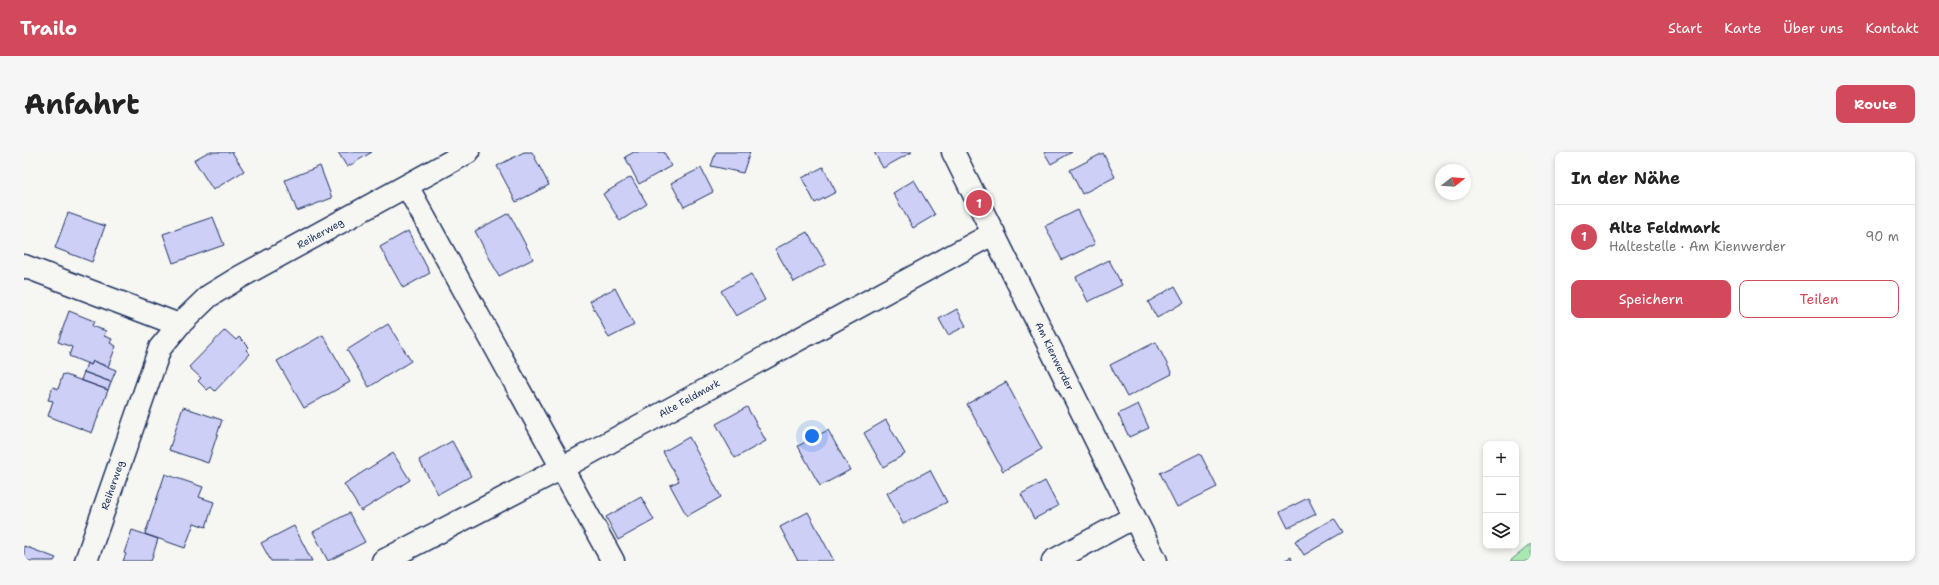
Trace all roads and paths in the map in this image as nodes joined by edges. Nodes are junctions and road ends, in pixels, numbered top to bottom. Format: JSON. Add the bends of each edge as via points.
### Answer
{"nodes":[{"id":1,"x":468,"y":152,"type":"edge"},
{"id":2,"x":953,"y":152,"type":"edge"},
{"id":3,"x":407,"y":186,"type":"junction"},
{"id":4,"x":994,"y":233,"type":"junction"},
{"id":5,"x":24,"y":266,"type":"edge"},
{"id":6,"x":179,"y":325,"type":"junction"},
{"id":7,"x":562,"y":468,"type":"junction"},
{"id":8,"x":1134,"y":517,"type":"junction"},
{"id":9,"x":86,"y":561,"type":"edge"},
{"id":10,"x":383,"y":561,"type":"edge"},
{"id":11,"x":612,"y":561,"type":"edge"},
{"id":12,"x":1053,"y":561,"type":"edge"},
{"id":13,"x":1156,"y":561,"type":"edge"}],
"edges":[{"from":1,"to":3,"type":"street","name":"Reiherweg"},
{"from":2,"to":4,"type":"street","name":"Am Kienwerder"},
{"from":3,"to":6,"type":"street","name":"Reiherweg","via":[[240,277],[209,296]]},
{"from":3,"to":7,"type":"street"},
{"from":4,"to":7,"type":"street","name":"Alte Feldmark"},
{"from":4,"to":8,"type":"street","name":"Am Kienwerder"},
{"from":5,"to":6,"type":"street"},
{"from":6,"to":9,"type":"street","name":"Reiherweg","via":[[160,348]]},
{"from":7,"to":10,"type":"street","name":"Alte Feldmark"},
{"from":7,"to":11,"type":"street"},
{"from":8,"to":12,"type":"street"},
{"from":8,"to":13,"type":"street","name":"Am Kienwerder"}]}
